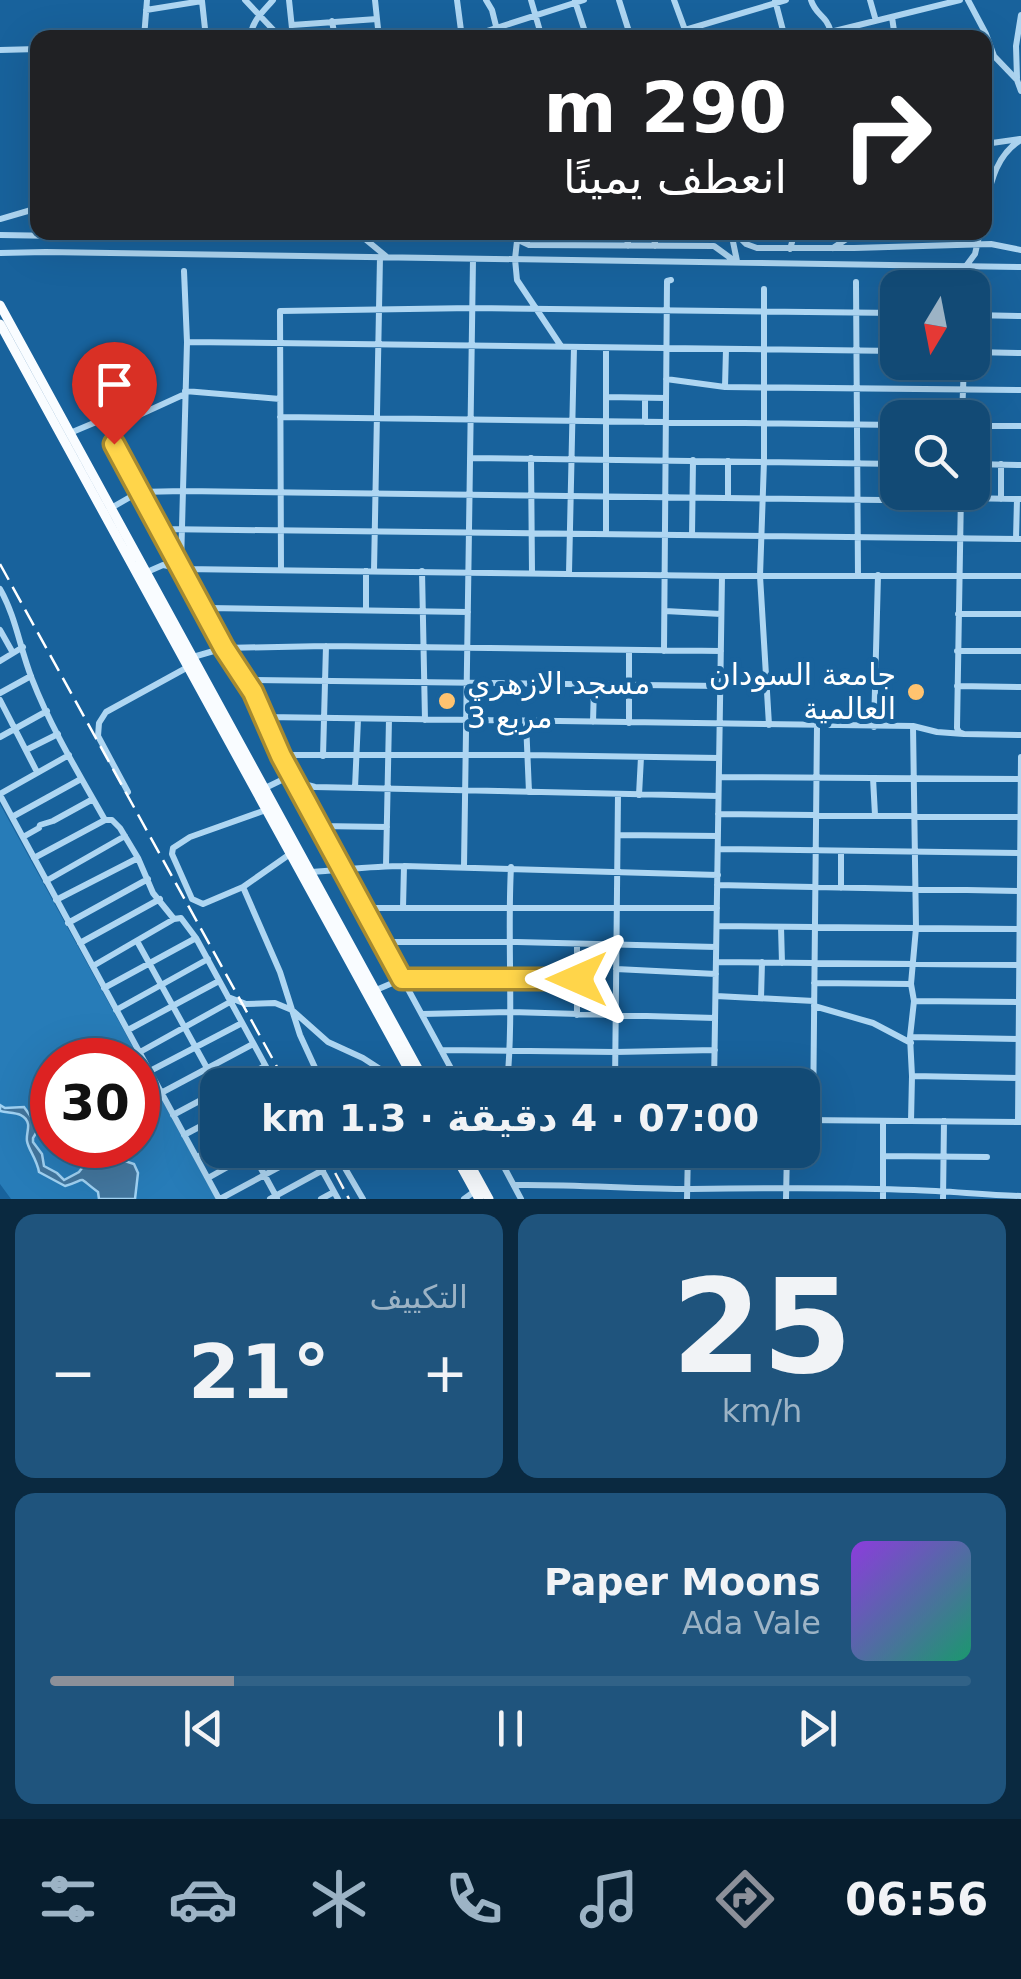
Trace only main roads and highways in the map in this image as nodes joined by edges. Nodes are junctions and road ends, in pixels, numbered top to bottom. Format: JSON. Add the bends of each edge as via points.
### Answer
{"nodes":[{"id":1,"x":0,"y":305,"type":"edge"},
{"id":2,"x":0,"y":324,"type":"edge"},
{"id":3,"x":191,"y":662,"type":"junction"},
{"id":4,"x":260,"y":790,"type":"junction"},
{"id":5,"x":408,"y":1068,"type":"edge"},
{"id":6,"x":419,"y":1068,"type":"edge"},
{"id":7,"x":462,"y":1168,"type":"edge"},
{"id":8,"x":472,"y":1168,"type":"edge"},
{"id":9,"x":477,"y":1195,"type":"edge"},
{"id":10,"x":489,"y":1199,"type":"edge"}],
"edges":[{"from":1,"to":3,"type":"main road"},
{"from":2,"to":3,"type":"main road"},
{"from":3,"to":4,"type":"main road"},
{"from":4,"to":5,"type":"main road"},
{"from":4,"to":6,"type":"main road"},
{"from":7,"to":9,"type":"main road"},
{"from":8,"to":10,"type":"main road"}]}
